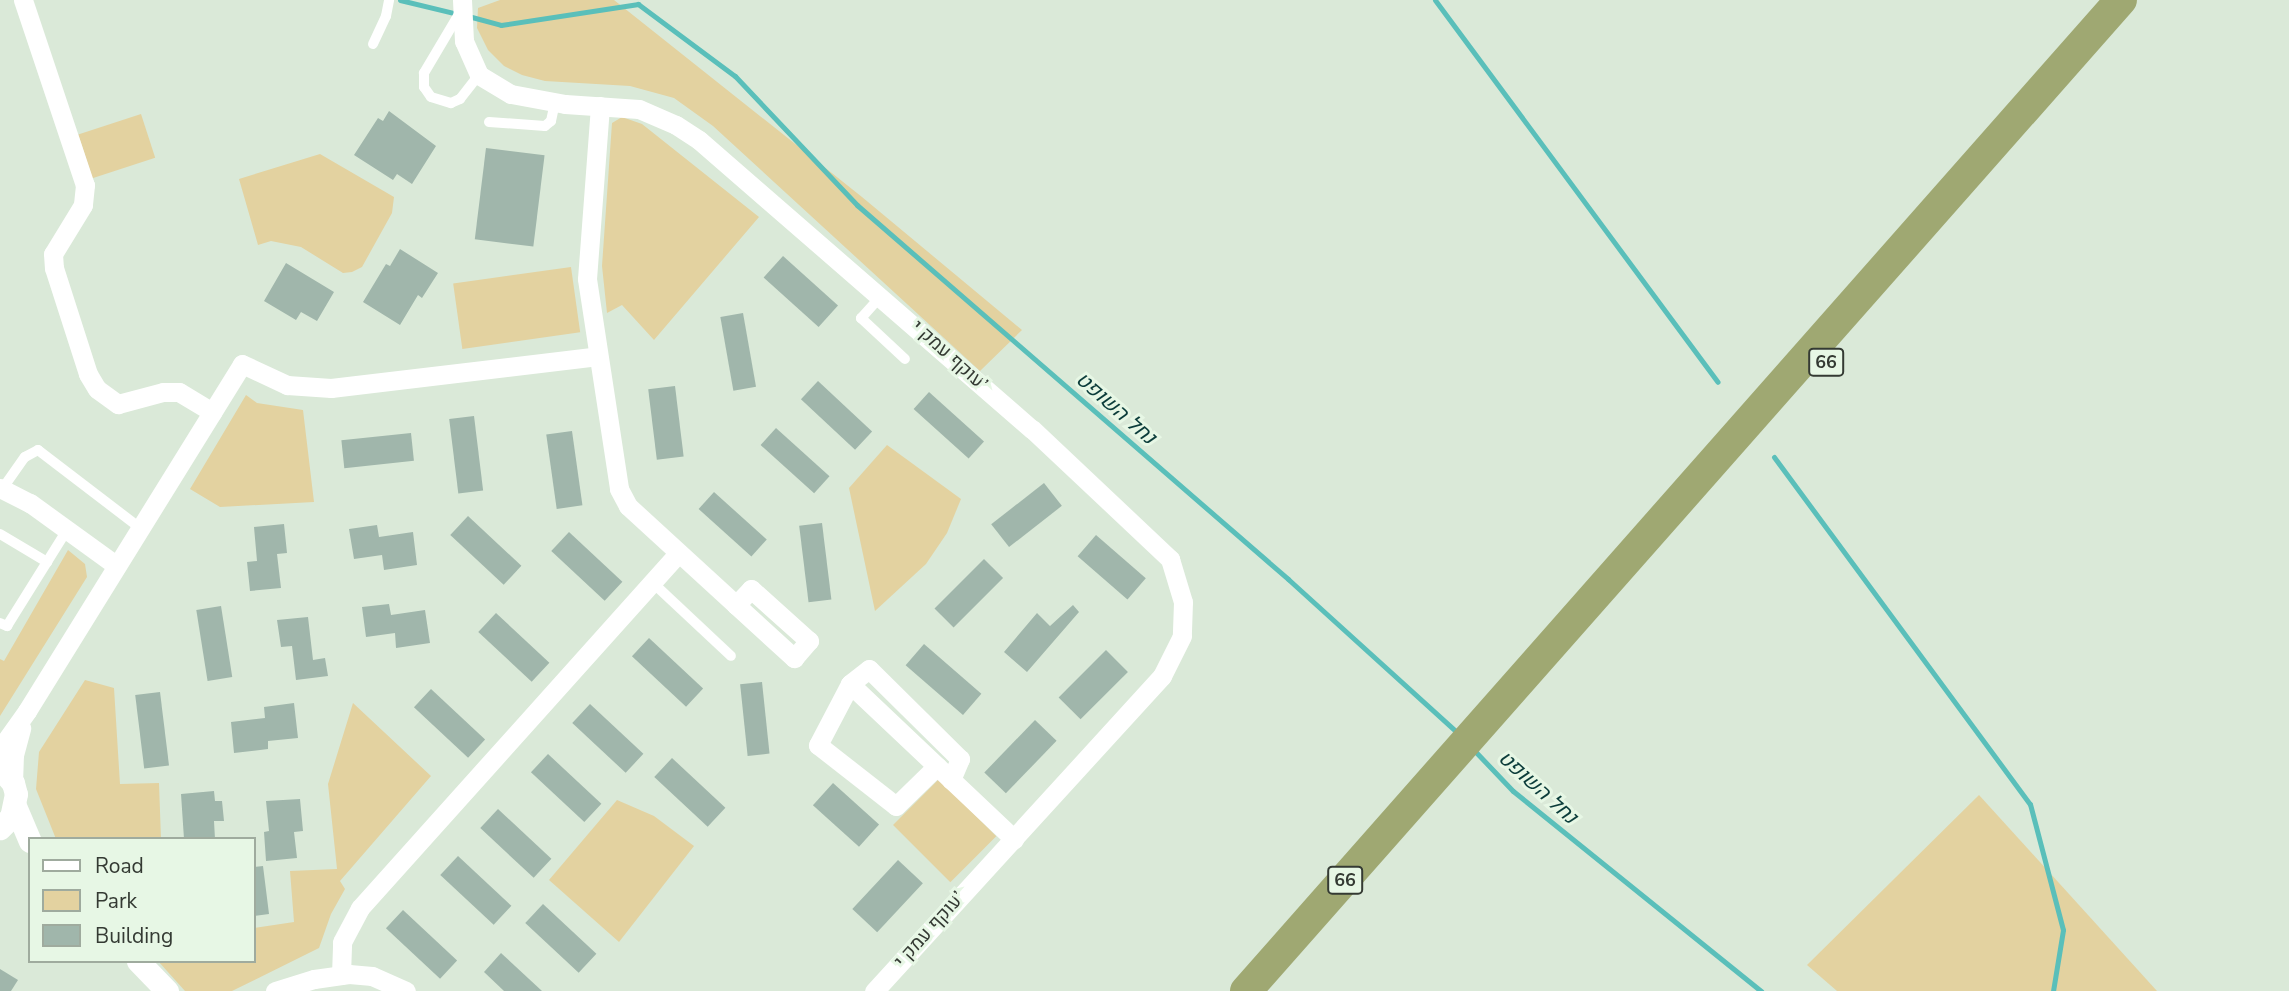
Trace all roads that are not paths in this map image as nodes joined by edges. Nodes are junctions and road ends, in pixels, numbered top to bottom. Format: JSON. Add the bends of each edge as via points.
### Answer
{"nodes":[{"id":1,"x":23,"y":0,"type":"edge"},
{"id":2,"x":389,"y":0,"type":"edge"},
{"id":3,"x":2121,"y":0,"type":"edge"},
{"id":4,"x":2145,"y":0,"type":"edge"},
{"id":5,"x":462,"y":6,"type":"edge"},
{"id":6,"x":373,"y":44,"type":"dead end"},
{"id":7,"x":479,"y":75,"type":"junction"},
{"id":8,"x":555,"y":102,"type":"junction"},
{"id":9,"x":600,"y":106,"type":"junction"},
{"id":10,"x":489,"y":122,"type":"dead end"},
{"id":11,"x":881,"y":296,"type":"junction"},
{"id":12,"x":598,"y":356,"type":"junction"},
{"id":13,"x":905,"y":359,"type":"dead end"},
{"id":14,"x":212,"y":412,"type":"junction"},
{"id":15,"x":2,"y":488,"type":"edge"},
{"id":16,"x":140,"y":528,"type":"junction"},
{"id":17,"x":66,"y":530,"type":"junction"},
{"id":18,"x":0,"y":534,"type":"edge"},
{"id":19,"x":679,"y":553,"type":"junction"},
{"id":20,"x":47,"y":562,"type":"junction"},
{"id":21,"x":117,"y":566,"type":"junction"},
{"id":22,"x":652,"y":582,"type":"junction"},
{"id":23,"x":736,"y":605,"type":"dead end"},
{"id":24,"x":0,"y":623,"type":"edge"},
{"id":25,"x":732,"y":656,"type":"dead end"},
{"id":26,"x":850,"y":684,"type":"junction"},
{"id":27,"x":27,"y":711,"type":"junction"},
{"id":28,"x":1500,"y":718,"type":"junction"},
{"id":29,"x":0,"y":749,"type":"edge"},
{"id":30,"x":937,"y":766,"type":"junction"},
{"id":31,"x":7,"y":775,"type":"edge"},
{"id":32,"x":1449,"y":775,"type":"junction"},
{"id":33,"x":951,"y":780,"type":"junction"},
{"id":34,"x":15,"y":806,"type":"junction"},
{"id":35,"x":0,"y":828,"type":"edge"},
{"id":36,"x":28,"y":837,"type":"edge"},
{"id":37,"x":0,"y":839,"type":"edge"},
{"id":38,"x":1014,"y":839,"type":"junction"},
{"id":39,"x":28,"y":853,"type":"edge"},
{"id":40,"x":140,"y":963,"type":"edge"},
{"id":41,"x":341,"y":975,"type":"junction"},
{"id":42,"x":167,"y":991,"type":"edge"},
{"id":43,"x":275,"y":991,"type":"edge"},
{"id":44,"x":406,"y":991,"type":"edge"},
{"id":45,"x":874,"y":991,"type":"edge"},
{"id":46,"x":1246,"y":991,"type":"edge"},
{"id":47,"x":1269,"y":991,"type":"edge"}],
"edges":[{"from":1,"to":14,"type":"street","via":[[85,185],[83,205],[53,254],[88,374],[97,389],[118,404],[179,392]]},
{"from":2,"to":6,"type":"lane"},
{"from":3,"to":28,"type":"highway","number":"66"},
{"from":4,"to":28,"type":"highway","number":"66"},
{"from":5,"to":7,"type":"street","via":[[464,41]]},
{"from":5,"to":7,"type":"lane","via":[[422,81],[431,97],[451,103],[460,99]]},
{"from":7,"to":8,"type":"street","name":"עוקף עמק י’","via":[[511,94]]},
{"from":8,"to":9,"type":"street","name":"עוקף עמק י’"},
{"from":8,"to":10,"type":"lane","via":[[551,121],[545,126]]},
{"from":9,"to":11,"type":"street","name":"עוקף עמק י’","via":[[639,109],[699,140]]},
{"from":9,"to":12,"type":"street","via":[[587,269]]},
{"from":11,"to":13,"type":"lane","via":[[861,318]]},
{"from":11,"to":38,"type":"street","name":"עוקף עמק י’","via":[[1170,559],[1183,602],[1182,636],[1162,676]]},
{"from":12,"to":14,"type":"street","via":[[331,388],[287,384],[242,364]]},
{"from":12,"to":19,"type":"street","via":[[621,496]]},
{"from":14,"to":16,"type":"street"},
{"from":15,"to":16,"type":"lane","via":[[25,457],[38,450]]},
{"from":15,"to":17,"type":"street"},
{"from":16,"to":21,"type":"street"},
{"from":17,"to":20,"type":"lane"},
{"from":17,"to":21,"type":"street"},
{"from":18,"to":20,"type":"lane"},
{"from":19,"to":22,"type":"street"},
{"from":19,"to":23,"type":"street"},
{"from":20,"to":24,"type":"lane","via":[[7,626]]},
{"from":21,"to":27,"type":"street"},
{"from":22,"to":25,"type":"lane"},
{"from":22,"to":41,"type":"street","via":[[360,908],[344,934]]},
{"from":26,"to":30,"type":"street"},
{"from":26,"to":30,"type":"street","via":[[818,745],[896,806]]},
{"from":26,"to":33,"type":"street","via":[[869,669],[960,759]]},
{"from":27,"to":29,"type":"street"},
{"from":27,"to":31,"type":"street"},
{"from":28,"to":32,"type":"highway","number":"66"},
{"from":30,"to":33,"type":"street"},
{"from":31,"to":34,"type":"street"},
{"from":32,"to":46,"type":"highway","number":"66"},
{"from":32,"to":47,"type":"highway","number":"66"},
{"from":33,"to":38,"type":"street"},
{"from":34,"to":35,"type":"street"},
{"from":34,"to":36,"type":"street"},
{"from":37,"to":39,"type":"street"},
{"from":38,"to":45,"type":"street","name":"עוקף עמק י’"},
{"from":40,"to":42,"type":"street"},
{"from":41,"to":43,"type":"street"},
{"from":41,"to":44,"type":"street","via":[[372,976]]}]}
